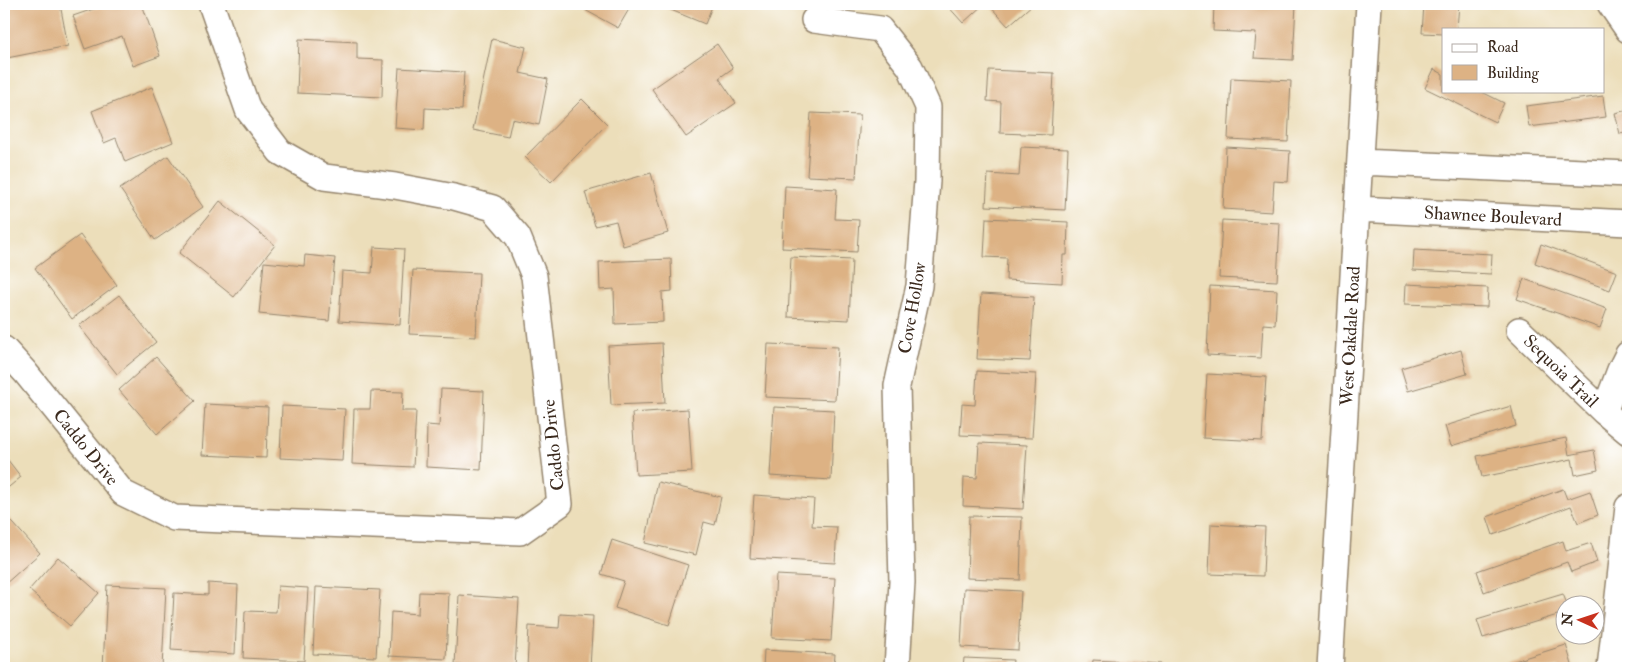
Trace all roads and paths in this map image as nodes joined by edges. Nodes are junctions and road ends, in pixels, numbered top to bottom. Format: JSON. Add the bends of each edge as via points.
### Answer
{"nodes":[{"id":1,"x":211,"y":4,"type":"edge"},
{"id":2,"x":1369,"y":4,"type":"edge"},
{"id":3,"x":1610,"y":4,"type":"edge"},
{"id":4,"x":814,"y":20,"type":"dead end"},
{"id":5,"x":1628,"y":30,"type":"edge"},
{"id":6,"x":1360,"y":162,"type":"junction"},
{"id":7,"x":1628,"y":174,"type":"edge"},
{"id":8,"x":1358,"y":209,"type":"junction"},
{"id":9,"x":1628,"y":223,"type":"edge"},
{"id":10,"x":1519,"y":330,"type":"dead end"},
{"id":11,"x":4,"y":349,"type":"edge"},
{"id":12,"x":1628,"y":354,"type":"edge"},
{"id":13,"x":1604,"y":412,"type":"junction"},
{"id":14,"x":1628,"y":432,"type":"edge"},
{"id":15,"x":1628,"y":507,"type":"edge"},
{"id":16,"x":1623,"y":597,"type":"edge"},
{"id":17,"x":897,"y":668,"type":"edge"},
{"id":18,"x":1330,"y":668,"type":"edge"},
{"id":19,"x":1610,"y":668,"type":"edge"}],
"edges":[{"from":1,"to":11,"type":"street","name":"Caddo Drive","via":[[248,110],[280,152],[324,177],[395,186],[493,208],[518,236],[534,276],[560,504],[520,532],[174,518],[123,494]]},
{"from":2,"to":6,"type":"street","name":"West Oakdale Road"},
{"from":3,"to":5,"type":"street"},
{"from":4,"to":17,"type":"street","name":"Cove Hollow","via":[[880,29],[910,67],[928,108],[928,180],[919,286],[898,386],[902,582]]},
{"from":6,"to":7,"type":"street"},
{"from":6,"to":8,"type":"street","name":"West Oakdale Road"},
{"from":8,"to":9,"type":"street","name":"Shawnee Boulevard"},
{"from":8,"to":18,"type":"street","name":"West Oakdale Road"},
{"from":10,"to":13,"type":"street","name":"Sequoia Trail"},
{"from":12,"to":13,"type":"street","name":"Sequoia Trail"},
{"from":13,"to":14,"type":"street","name":"Sequoia Trail"},
{"from":15,"to":16,"type":"street"},
{"from":16,"to":19,"type":"street"}]}
